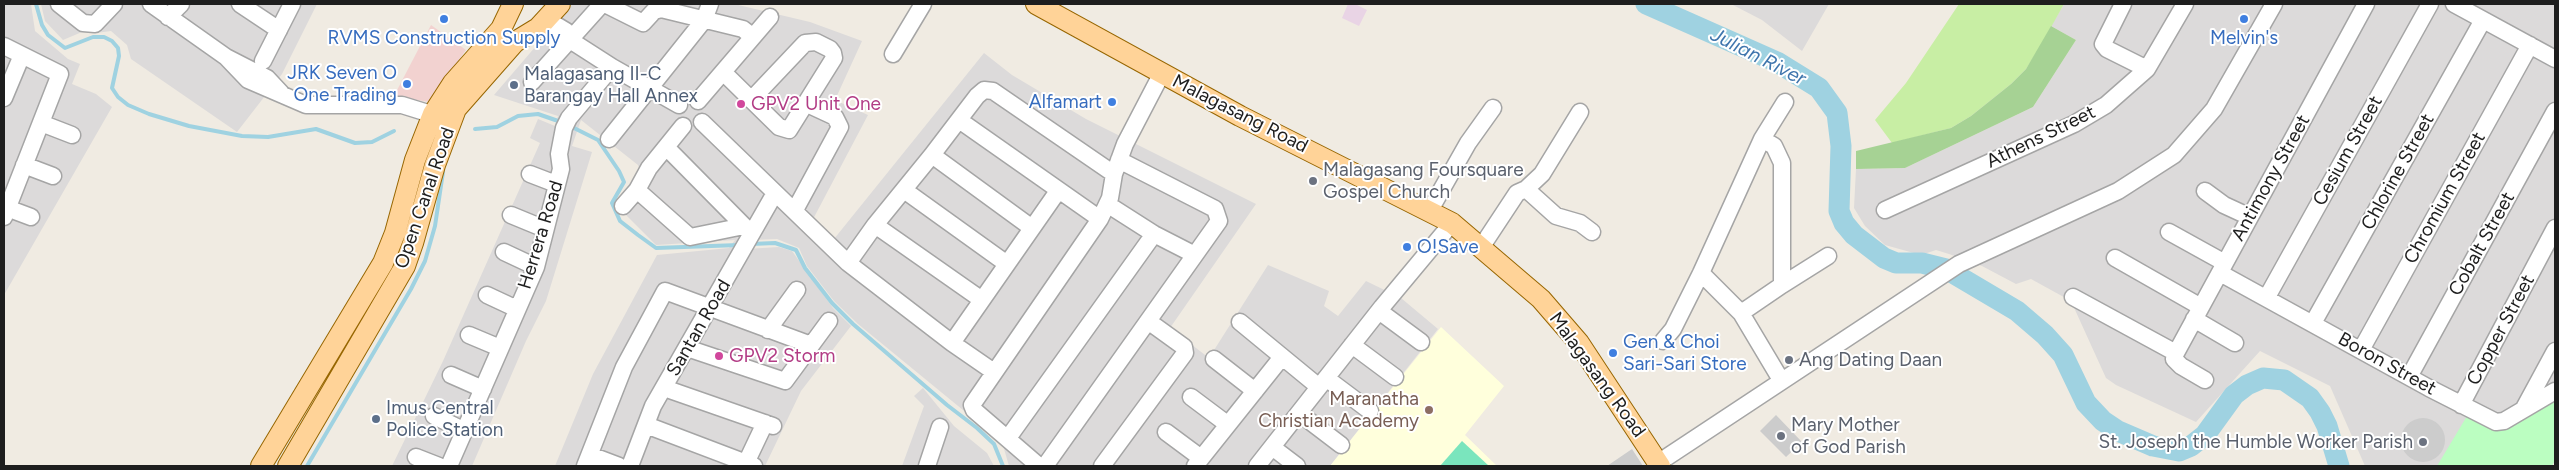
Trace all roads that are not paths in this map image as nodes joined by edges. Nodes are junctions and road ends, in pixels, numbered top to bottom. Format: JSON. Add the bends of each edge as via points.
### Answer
{"nodes":[{"id":1,"x":59,"y":4,"type":"edge"},
{"id":2,"x":114,"y":4,"type":"edge"},
{"id":3,"x":151,"y":4,"type":"edge"},
{"id":4,"x":181,"y":4,"type":"edge"},
{"id":5,"x":240,"y":4,"type":"edge"},
{"id":6,"x":292,"y":4,"type":"edge"},
{"id":7,"x":513,"y":4,"type":"edge"},
{"id":8,"x":528,"y":4,"type":"edge"},
{"id":9,"x":560,"y":4,"type":"edge"},
{"id":10,"x":604,"y":4,"type":"edge"},
{"id":11,"x":710,"y":4,"type":"edge"},
{"id":12,"x":923,"y":4,"type":"edge"},
{"id":13,"x":1036,"y":4,"type":"edge"},
{"id":14,"x":2123,"y":4,"type":"edge"},
{"id":15,"x":2185,"y":4,"type":"edge"},
{"id":16,"x":2274,"y":4,"type":"edge"},
{"id":17,"x":2366,"y":4,"type":"edge"},
{"id":18,"x":2430,"y":4,"type":"edge"},
{"id":19,"x":2454,"y":4,"type":"edge"},
{"id":20,"x":168,"y":17,"type":"junction"},
{"id":21,"x":543,"y":17,"type":"edge"},
{"id":22,"x":770,"y":17,"type":"dead end"},
{"id":23,"x":704,"y":20,"type":"junction"},
{"id":24,"x":2484,"y":20,"type":"junction"},
{"id":25,"x":279,"y":30,"type":"junction"},
{"id":26,"x":508,"y":35,"type":"junction"},
{"id":27,"x":753,"y":36,"type":"junction"},
{"id":28,"x":570,"y":40,"type":"junction"},
{"id":29,"x":2530,"y":45,"type":"junction"},
{"id":30,"x":4,"y":46,"type":"edge"},
{"id":31,"x":893,"y":54,"type":"dead end"},
{"id":32,"x":22,"y":55,"type":"junction"},
{"id":33,"x":2555,"y":60,"type":"edge"},
{"id":34,"x":263,"y":61,"type":"dead end"},
{"id":35,"x":612,"y":68,"type":"junction"},
{"id":36,"x":2147,"y":69,"type":"junction"},
{"id":37,"x":723,"y":72,"type":"junction"},
{"id":38,"x":1162,"y":73,"type":"junction"},
{"id":39,"x":532,"y":82,"type":"dead end"},
{"id":40,"x":650,"y":89,"type":"junction"},
{"id":41,"x":4,"y":98,"type":"edge"},
{"id":42,"x":751,"y":100,"type":"junction"},
{"id":43,"x":698,"y":101,"type":"junction"},
{"id":44,"x":1785,"y":102,"type":"dead end"},
{"id":45,"x":806,"y":104,"type":"junction"},
{"id":46,"x":679,"y":106,"type":"junction"},
{"id":47,"x":1493,"y":108,"type":"dead end"},
{"id":48,"x":2555,"y":111,"type":"edge"},
{"id":49,"x":1580,"y":112,"type":"dead end"},
{"id":50,"x":442,"y":117,"type":"junction"},
{"id":51,"x":959,"y":120,"type":"junction"},
{"id":52,"x":702,"y":122,"type":"junction"},
{"id":53,"x":41,"y":123,"type":"junction"},
{"id":54,"x":683,"y":126,"type":"junction"},
{"id":55,"x":72,"y":135,"type":"dead end"},
{"id":56,"x":608,"y":139,"type":"dead end"},
{"id":57,"x":1762,"y":139,"type":"junction"},
{"id":58,"x":666,"y":147,"type":"junction"},
{"id":59,"x":932,"y":155,"type":"junction"},
{"id":60,"x":24,"y":165,"type":"junction"},
{"id":61,"x":1116,"y":167,"type":"junction"},
{"id":62,"x":530,"y":174,"type":"dead end"},
{"id":63,"x":53,"y":176,"type":"dead end"},
{"id":64,"x":556,"y":184,"type":"junction"},
{"id":65,"x":1526,"y":189,"type":"junction"},
{"id":66,"x":637,"y":190,"type":"junction"},
{"id":67,"x":904,"y":190,"type":"junction"},
{"id":68,"x":1058,"y":191,"type":"junction"},
{"id":69,"x":2205,"y":191,"type":"dead end"},
{"id":70,"x":775,"y":193,"type":"junction"},
{"id":71,"x":1108,"y":204,"type":"junction"},
{"id":72,"x":622,"y":206,"type":"dead end"},
{"id":73,"x":795,"y":210,"type":"junction"},
{"id":74,"x":1430,"y":210,"type":"junction"},
{"id":75,"x":1885,"y":210,"type":"dead end"},
{"id":76,"x":6,"y":213,"type":"edge"},
{"id":77,"x":510,"y":215,"type":"dead end"},
{"id":78,"x":31,"y":217,"type":"dead end"},
{"id":79,"x":2250,"y":217,"type":"junction"},
{"id":80,"x":1100,"y":219,"type":"junction"},
{"id":81,"x":1452,"y":223,"type":"junction"},
{"id":82,"x":875,"y":225,"type":"junction"},
{"id":83,"x":1032,"y":228,"type":"junction"},
{"id":84,"x":2555,"y":228,"type":"edge"},
{"id":85,"x":545,"y":229,"type":"junction"},
{"id":86,"x":1592,"y":232,"type":"dead end"},
{"id":87,"x":2169,"y":232,"type":"dead end"},
{"id":88,"x":748,"y":233,"type":"junction"},
{"id":89,"x":1154,"y":234,"type":"junction"},
{"id":90,"x":1482,"y":246,"type":"junction"},
{"id":91,"x":504,"y":252,"type":"dead end"},
{"id":92,"x":1195,"y":255,"type":"junction"},
{"id":93,"x":1828,"y":256,"type":"dead end"},
{"id":94,"x":2115,"y":258,"type":"dead end"},
{"id":95,"x":848,"y":263,"type":"junction"},
{"id":96,"x":1007,"y":264,"type":"junction"},
{"id":97,"x":536,"y":267,"type":"junction"},
{"id":98,"x":2222,"y":268,"type":"junction"},
{"id":99,"x":1701,"y":273,"type":"junction"},
{"id":100,"x":1782,"y":285,"type":"junction"},
{"id":101,"x":797,"y":290,"type":"dead end"},
{"id":102,"x":487,"y":295,"type":"dead end"},
{"id":103,"x":2074,"y":297,"type":"dead end"},
{"id":104,"x":2267,"y":298,"type":"junction"},
{"id":105,"x":982,"y":300,"type":"junction"},
{"id":106,"x":517,"y":309,"type":"junction"},
{"id":107,"x":710,"y":309,"type":"junction"},
{"id":108,"x":1379,"y":310,"type":"junction"},
{"id":109,"x":1741,"y":313,"type":"junction"},
{"id":110,"x":2198,"y":313,"type":"junction"},
{"id":111,"x":829,"y":321,"type":"dead end"},
{"id":112,"x":1148,"y":321,"type":"junction"},
{"id":113,"x":1240,"y":322,"type":"dead end"},
{"id":114,"x":2313,"y":323,"type":"junction"},
{"id":115,"x":768,"y":330,"type":"junction"},
{"id":116,"x":469,"y":334,"type":"dead end"},
{"id":117,"x":1421,"y":342,"type":"dead end"},
{"id":118,"x":1663,"y":342,"type":"dead end"},
{"id":119,"x":952,"y":343,"type":"junction"},
{"id":120,"x":2235,"y":343,"type":"dead end"},
{"id":121,"x":1352,"y":345,"type":"junction"},
{"id":122,"x":811,"y":346,"type":"junction"},
{"id":123,"x":500,"y":348,"type":"junction"},
{"id":124,"x":687,"y":348,"type":"junction"},
{"id":125,"x":2360,"y":350,"type":"junction"},
{"id":126,"x":2555,"y":350,"type":"edge"},
{"id":127,"x":2176,"y":353,"type":"junction"},
{"id":128,"x":1282,"y":357,"type":"junction"},
{"id":129,"x":1214,"y":359,"type":"dead end"},
{"id":130,"x":994,"y":372,"type":"junction"},
{"id":131,"x":452,"y":375,"type":"dead end"},
{"id":132,"x":1396,"y":377,"type":"dead end"},
{"id":133,"x":2409,"y":377,"type":"junction"},
{"id":134,"x":1781,"y":380,"type":"junction"},
{"id":135,"x":2205,"y":380,"type":"dead end"},
{"id":136,"x":1323,"y":383,"type":"junction"},
{"id":137,"x":664,"y":388,"type":"junction"},
{"id":138,"x":483,"y":389,"type":"junction"},
{"id":139,"x":1256,"y":391,"type":"junction"},
{"id":140,"x":2555,"y":391,"type":"edge"},
{"id":141,"x":1191,"y":397,"type":"dead end"},
{"id":142,"x":2461,"y":405,"type":"junction"},
{"id":143,"x":2523,"y":410,"type":"junction"},
{"id":144,"x":1370,"y":411,"type":"dead end"},
{"id":145,"x":1299,"y":413,"type":"junction"},
{"id":146,"x":434,"y":416,"type":"dead end"},
{"id":147,"x":1227,"y":424,"type":"junction"},
{"id":148,"x":646,"y":425,"type":"junction"},
{"id":149,"x":940,"y":427,"type":"dead end"},
{"id":150,"x":465,"y":431,"type":"junction"},
{"id":151,"x":1166,"y":432,"type":"dead end"},
{"id":152,"x":1008,"y":438,"type":"junction"},
{"id":153,"x":1342,"y":445,"type":"dead end"},
{"id":154,"x":1272,"y":447,"type":"junction"},
{"id":155,"x":416,"y":457,"type":"dead end"},
{"id":156,"x":588,"y":460,"type":"edge"},
{"id":157,"x":1198,"y":462,"type":"edge"},
{"id":158,"x":750,"y":465,"type":"edge"},
{"id":159,"x":1659,"y":465,"type":"edge"},
{"id":160,"x":261,"y":466,"type":"edge"},
{"id":161,"x":288,"y":466,"type":"edge"},
{"id":162,"x":439,"y":466,"type":"edge"},
{"id":163,"x":449,"y":466,"type":"edge"},
{"id":164,"x":618,"y":466,"type":"edge"},
{"id":165,"x":630,"y":466,"type":"edge"},
{"id":166,"x":927,"y":466,"type":"edge"},
{"id":167,"x":1039,"y":466,"type":"edge"},
{"id":168,"x":1045,"y":466,"type":"edge"},
{"id":169,"x":1102,"y":466,"type":"edge"},
{"id":170,"x":1257,"y":466,"type":"edge"},
{"id":171,"x":1297,"y":466,"type":"edge"}],
"edges":[{"from":1,"to":2,"type":"street","via":[[83,23],[95,24]]},
{"from":3,"to":20,"type":"street"},
{"from":4,"to":20,"type":"street"},
{"from":5,"to":25,"type":"street"},
{"from":6,"to":25,"type":"street"},
{"from":7,"to":26,"type":"main road","name":"Open Canal Road"},
{"from":8,"to":26,"type":"main road"},
{"from":9,"to":21,"type":"main road"},
{"from":10,"to":23,"type":"street","via":[[643,23],[654,11],[661,10]]},
{"from":10,"to":28,"type":"street"},
{"from":11,"to":23,"type":"street"},
{"from":12,"to":31,"type":"street"},
{"from":13,"to":38,"type":"main road","name":"Malagasang Road"},
{"from":14,"to":36,"type":"street","via":[[2103,44]]},
{"from":15,"to":36,"type":"street","name":"Athens Street"},
{"from":16,"to":134,"type":"street","via":[[2214,110],[2174,155],[2118,191],[1959,264]]},
{"from":17,"to":79,"type":"street","name":"Antimony Street"},
{"from":18,"to":104,"type":"street","name":"Cesium Street"},
{"from":19,"to":24,"type":"street"},
{"from":20,"to":50,"type":"street","via":[[226,57],[257,70],[281,93],[306,105],[402,105]]},
{"from":21,"to":26,"type":"main road"},
{"from":21,"to":28,"type":"street","via":[[557,40]]},
{"from":22,"to":27,"type":"street"},
{"from":23,"to":27,"type":"street","via":[[743,29]]},
{"from":23,"to":40,"type":"street"},
{"from":24,"to":29,"type":"street"},
{"from":24,"to":114,"type":"street","name":"Chlorine Street"},
{"from":25,"to":34,"type":"street"},
{"from":26,"to":50,"type":"main road","name":"Open Canal Road","via":[[453,83]]},
{"from":27,"to":37,"type":"street"},
{"from":28,"to":35,"type":"street"},
{"from":28,"to":39,"type":"street"},
{"from":29,"to":33,"type":"street"},
{"from":29,"to":125,"type":"street","name":"Chromium Street"},
{"from":30,"to":32,"type":"street"},
{"from":32,"to":41,"type":"street"},
{"from":32,"to":53,"type":"street","via":[[60,74]]},
{"from":35,"to":40,"type":"street"},
{"from":35,"to":64,"type":"street","name":"Herrera Road","via":[[566,123],[559,154],[561,169]]},
{"from":36,"to":75,"type":"street","name":"Athens Street","via":[[2106,105],[2074,124]]},
{"from":37,"to":42,"type":"street"},
{"from":37,"to":43,"type":"street"},
{"from":38,"to":61,"type":"street"},
{"from":38,"to":74,"type":"main road","name":"Malagasang Road","via":[[1240,116]]},
{"from":40,"to":46,"type":"street"},
{"from":40,"to":56,"type":"street"},
{"from":42,"to":45,"type":"street","via":[[784,130],[789,130]]},
{"from":42,"to":45,"type":"street","via":[[805,43],[816,42],[830,49],[834,58]]},
{"from":43,"to":46,"type":"street","via":[[690,100]]},
{"from":43,"to":52,"type":"street","via":[[704,108]]},
{"from":44,"to":57,"type":"street"},
{"from":45,"to":73,"type":"street","via":[[836,117],[840,127]]},
{"from":46,"to":54,"type":"street","via":[[678,119]]},
{"from":47,"to":74,"type":"street","via":[[1468,143]]},
{"from":48,"to":133,"type":"street","name":"Cobalt Street"},
{"from":49,"to":65,"type":"street","via":[[1542,174]]},
{"from":50,"to":160,"type":"main road","name":"Open Canal Road","via":[[415,160],[383,263]]},
{"from":50,"to":161,"type":"main road","name":"Open Canal Road","via":[[435,165],[404,266]]},
{"from":51,"to":59,"type":"street"},
{"from":51,"to":61,"type":"street","via":[[977,96],[984,90],[993,90]]},
{"from":51,"to":68,"type":"street"},
{"from":52,"to":54,"type":"street","via":[[692,128]]},
{"from":52,"to":70,"type":"street"},
{"from":53,"to":55,"type":"street"},
{"from":53,"to":60,"type":"street"},
{"from":54,"to":58,"type":"street"},
{"from":57,"to":99,"type":"street"},
{"from":57,"to":100,"type":"street","via":[[1774,146],[1782,163]]},
{"from":58,"to":66,"type":"street"},
{"from":58,"to":88,"type":"street"},
{"from":59,"to":67,"type":"street"},
{"from":59,"to":83,"type":"street"},
{"from":60,"to":63,"type":"street"},
{"from":60,"to":76,"type":"street"},
{"from":61,"to":71,"type":"street"},
{"from":61,"to":92,"type":"street","via":[[1215,209],[1219,221]]},
{"from":62,"to":64,"type":"street"},
{"from":64,"to":85,"type":"street","name":"Herrera Road"},
{"from":65,"to":86,"type":"street","via":[[1556,216],[1580,223]]},
{"from":65,"to":90,"type":"street","via":[[1517,194]]},
{"from":66,"to":72,"type":"street"},
{"from":66,"to":88,"type":"street","via":[[690,238]]},
{"from":67,"to":82,"type":"street"},
{"from":67,"to":96,"type":"street"},
{"from":68,"to":80,"type":"street"},
{"from":68,"to":83,"type":"street"},
{"from":69,"to":79,"type":"street","via":[[2224,205]]},
{"from":70,"to":73,"type":"street"},
{"from":70,"to":88,"type":"street","name":"Santan Road"},
{"from":71,"to":80,"type":"street"},
{"from":71,"to":89,"type":"street"},
{"from":73,"to":95,"type":"street"},
{"from":74,"to":81,"type":"main road","name":"Malagasang Road"},
{"from":76,"to":78,"type":"street"},
{"from":77,"to":85,"type":"street"},
{"from":79,"to":98,"type":"street","name":"Antimony Street"},
{"from":80,"to":130,"type":"street"},
{"from":81,"to":90,"type":"main road","name":"Malagasang Road"},
{"from":81,"to":108,"type":"street"},
{"from":82,"to":95,"type":"street"},
{"from":82,"to":105,"type":"street"},
{"from":83,"to":96,"type":"street"},
{"from":84,"to":142,"type":"street","name":"Copper Street"},
{"from":85,"to":97,"type":"street","name":"Herrera Road"},
{"from":87,"to":98,"type":"street","name":"Boron Street"},
{"from":88,"to":107,"type":"street","name":"Santan Road"},
{"from":89,"to":92,"type":"street"},
{"from":89,"to":152,"type":"street"},
{"from":90,"to":159,"type":"main road","name":"Malagasang Road","via":[[1541,299],[1579,343]]},
{"from":91,"to":97,"type":"street"},
{"from":92,"to":112,"type":"street"},
{"from":93,"to":100,"type":"street"},
{"from":94,"to":110,"type":"street"},
{"from":95,"to":119,"type":"street"},
{"from":96,"to":105,"type":"street"},
{"from":97,"to":106,"type":"street","name":"Herrera Road"},
{"from":98,"to":104,"type":"street","name":"Boron Street"},
{"from":98,"to":110,"type":"street","name":"Antimony Street"},
{"from":99,"to":109,"type":"street"},
{"from":99,"to":118,"type":"street"},
{"from":100,"to":109,"type":"street"},
{"from":101,"to":115,"type":"street"},
{"from":102,"to":106,"type":"street"},
{"from":103,"to":127,"type":"street"},
{"from":104,"to":114,"type":"street","name":"Boron Street"},
{"from":105,"to":119,"type":"street"},
{"from":106,"to":123,"type":"street","name":"Herrera Road"},
{"from":107,"to":115,"type":"street"},
{"from":107,"to":124,"type":"street","name":"Santan Road"},
{"from":107,"to":156,"type":"street","via":[[665,291],[624,367]]},
{"from":108,"to":117,"type":"street"},
{"from":108,"to":121,"type":"street"},
{"from":109,"to":134,"type":"street"},
{"from":110,"to":120,"type":"street"},
{"from":110,"to":127,"type":"street","name":"Antimony Street"},
{"from":111,"to":122,"type":"street"},
{"from":112,"to":168,"type":"street"},
{"from":112,"to":169,"type":"street","via":[[1184,347],[1185,353]]},
{"from":113,"to":128,"type":"street"},
{"from":114,"to":125,"type":"street","name":"Boron Street"},
{"from":115,"to":122,"type":"street"},
{"from":116,"to":123,"type":"street"},
{"from":119,"to":130,"type":"street"},
{"from":121,"to":132,"type":"street"},
{"from":121,"to":136,"type":"street"},
{"from":122,"to":124,"type":"street","via":[[785,381]]},
{"from":123,"to":138,"type":"street","name":"Herrera Road"},
{"from":124,"to":137,"type":"street","name":"Santan Road"},
{"from":125,"to":133,"type":"street","name":"Boron Street"},
{"from":126,"to":143,"type":"street"},
{"from":127,"to":135,"type":"street","via":[[2174,359],[2181,366]]},
{"from":128,"to":136,"type":"street"},
{"from":128,"to":139,"type":"street"},
{"from":129,"to":139,"type":"street"},
{"from":130,"to":152,"type":"street","via":[[973,408]]},
{"from":131,"to":138,"type":"street"},
{"from":133,"to":142,"type":"street","name":"Boron Street"},
{"from":134,"to":159,"type":"street"},
{"from":136,"to":144,"type":"street"},
{"from":136,"to":145,"type":"street"},
{"from":137,"to":148,"type":"street","name":"Santan Road"},
{"from":137,"to":158,"type":"street","via":[[769,424]]},
{"from":138,"to":150,"type":"street","name":"Herrera Road"},
{"from":139,"to":147,"type":"street"},
{"from":140,"to":143,"type":"street","name":"Boron Street"},
{"from":141,"to":147,"type":"street"},
{"from":142,"to":143,"type":"street","name":"Boron Street","via":[[2496,422]]},
{"from":145,"to":153,"type":"street"},
{"from":145,"to":154,"type":"street"},
{"from":146,"to":150,"type":"street"},
{"from":147,"to":157,"type":"street"},
{"from":148,"to":158,"type":"street"},
{"from":148,"to":165,"type":"street","name":"Santan Road"},
{"from":149,"to":166,"type":"street"},
{"from":150,"to":163,"type":"street","name":"Herrera Road"},
{"from":151,"to":157,"type":"street"},
{"from":152,"to":167,"type":"street"},
{"from":154,"to":170,"type":"street"},
{"from":154,"to":171,"type":"street"},
{"from":155,"to":162,"type":"street"},
{"from":156,"to":164,"type":"street"}]}
